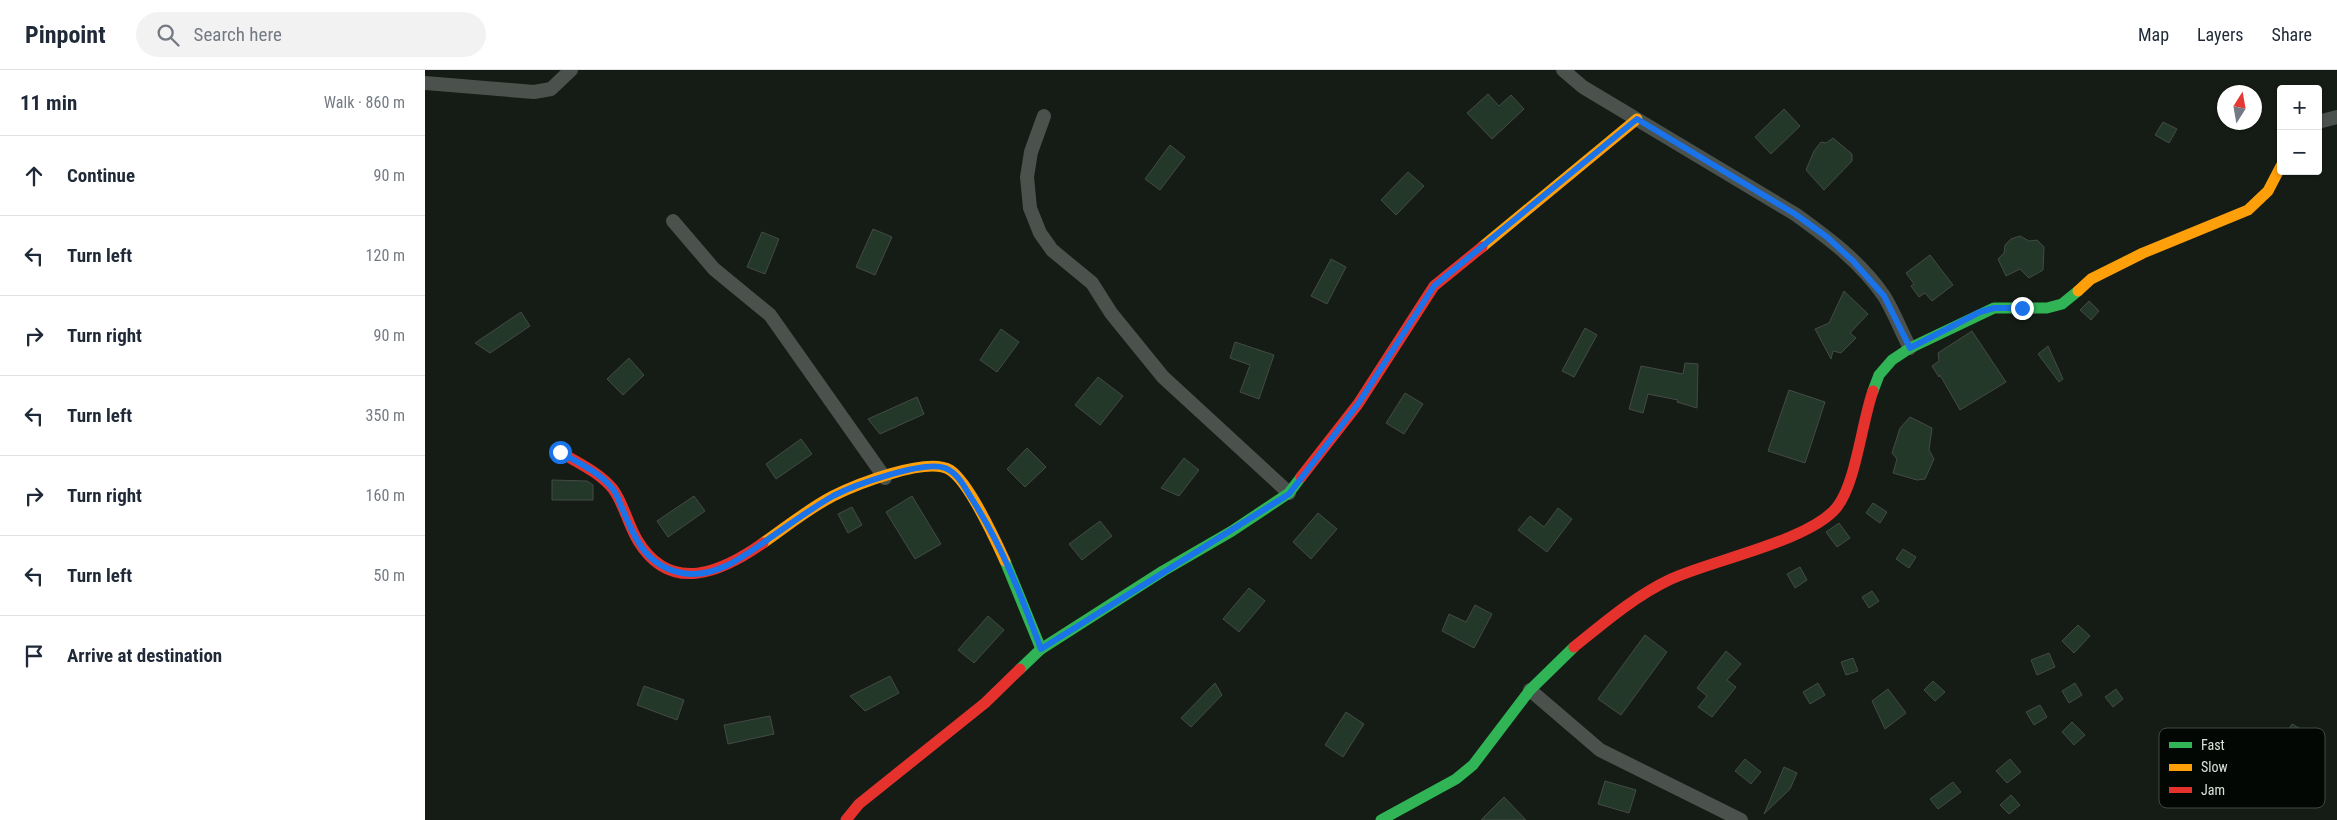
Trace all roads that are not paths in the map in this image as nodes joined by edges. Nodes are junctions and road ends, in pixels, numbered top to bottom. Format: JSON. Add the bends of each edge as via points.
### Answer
{"nodes":[{"id":1,"x":571,"y":70,"type":"edge"},
{"id":2,"x":1563,"y":70,"type":"edge"},
{"id":3,"x":425,"y":83,"type":"edge"},
{"id":4,"x":1044,"y":116,"type":"dead end"},
{"id":5,"x":2337,"y":117,"type":"edge"},
{"id":6,"x":1637,"y":119,"type":"junction"},
{"id":7,"x":2322,"y":121,"type":"edge"},
{"id":8,"x":2277,"y":175,"type":"edge"},
{"id":9,"x":673,"y":221,"type":"dead end"},
{"id":10,"x":1910,"y":348,"type":"junction"},
{"id":11,"x":560,"y":452,"type":"dead end"},
{"id":12,"x":885,"y":478,"type":"junction"},
{"id":13,"x":1289,"y":494,"type":"junction"},
{"id":14,"x":1041,"y":649,"type":"junction"},
{"id":15,"x":1529,"y":690,"type":"junction"},
{"id":16,"x":846,"y":820,"type":"edge"},
{"id":17,"x":1381,"y":820,"type":"edge"},
{"id":18,"x":1741,"y":820,"type":"edge"}],
"edges":[{"from":1,"to":3,"type":"street","via":[[551,89],[534,92]]},
{"from":2,"to":6,"type":"street","via":[[1583,87]]},
{"from":4,"to":13,"type":"street","via":[[1031,152],[1027,177],[1030,208],[1051,250],[1092,283],[1111,313],[1163,376]]},
{"from":5,"to":7,"type":"street"},
{"from":6,"to":10,"type":"street","via":[[1795,214],[1827,237],[1884,296]]},
{"from":6,"to":13,"type":"street","via":[[1434,286],[1358,404]]},
{"from":8,"to":10,"type":"street","via":[[2261,203],[2099,275],[2062,304],[2047,308],[1994,308],[1980,312]]},
{"from":9,"to":12,"type":"street","via":[[714,269],[770,314]]},
{"from":10,"to":15,"type":"street","via":[[1892,360],[1879,375],[1847,489],[1837,507],[1821,521],[1798,533],[1671,579],[1648,591],[1563,656]]},
{"from":11,"to":12,"type":"street","via":[[596,473],[613,488],[636,542],[646,555],[660,566],[702,575],[723,567],[835,496]]},
{"from":12,"to":14,"type":"street","via":[[932,466],[946,468],[958,477],[994,534]]},
{"from":13,"to":14,"type":"street"},
{"from":14,"to":16,"type":"street","via":[[985,703],[859,804]]},
{"from":15,"to":17,"type":"street","via":[[1473,765],[1456,779]]},
{"from":15,"to":18,"type":"street","via":[[1600,750]]}]}
